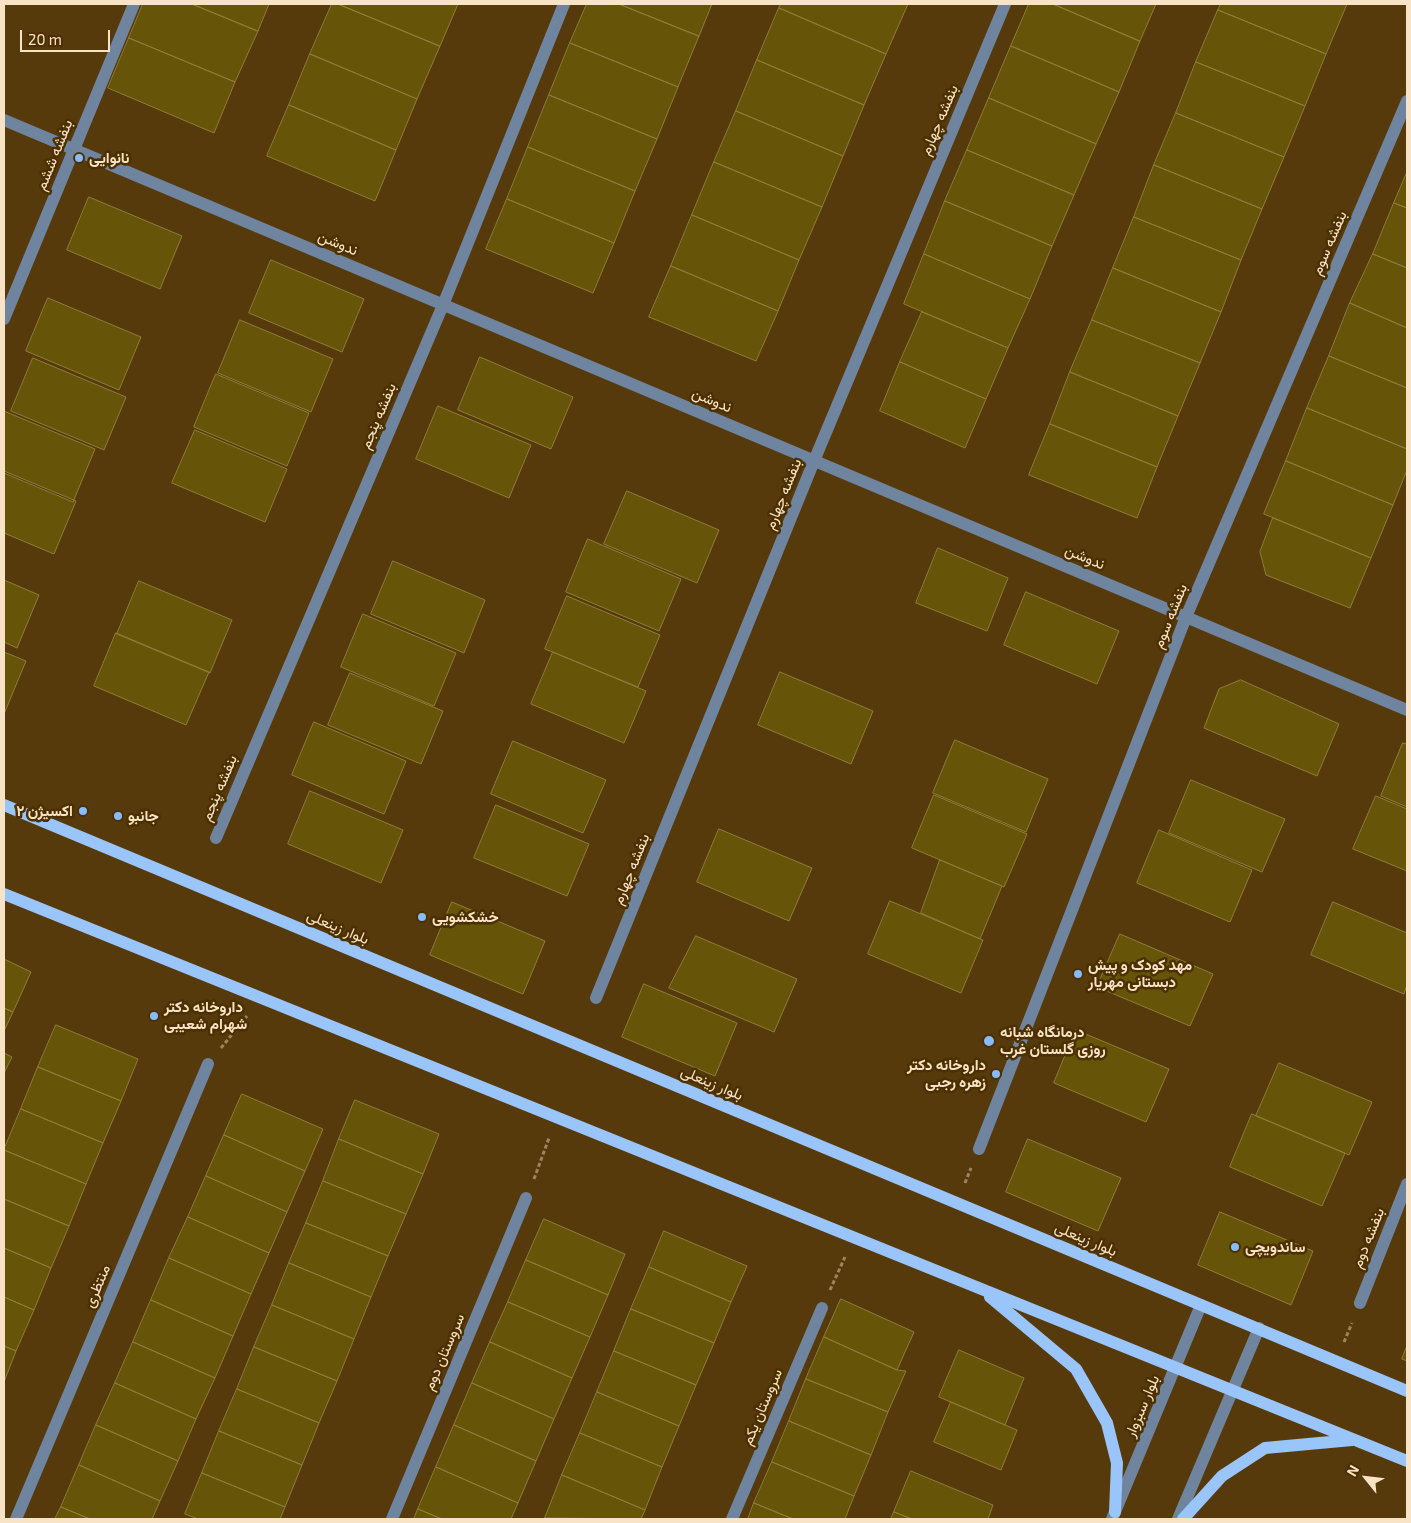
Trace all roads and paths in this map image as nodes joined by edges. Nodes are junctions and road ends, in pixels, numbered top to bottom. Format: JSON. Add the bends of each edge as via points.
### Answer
{"nodes":[{"id":1,"x":134,"y":4,"type":"edge"},
{"id":2,"x":564,"y":4,"type":"edge"},
{"id":3,"x":1005,"y":4,"type":"edge"},
{"id":4,"x":1407,"y":102,"type":"edge"},
{"id":5,"x":4,"y":120,"type":"edge"},
{"id":6,"x":74,"y":150,"type":"junction"},
{"id":7,"x":443,"y":305,"type":"junction"},
{"id":8,"x":4,"y":319,"type":"edge"},
{"id":9,"x":814,"y":461,"type":"junction"},
{"id":10,"x":1186,"y":617,"type":"junction"},
{"id":11,"x":1407,"y":710,"type":"edge"},
{"id":12,"x":4,"y":805,"type":"edge"},
{"id":13,"x":216,"y":838,"type":"dead end"},
{"id":14,"x":4,"y":894,"type":"edge"},
{"id":15,"x":596,"y":998,"type":"dead end"},
{"id":16,"x":260,"y":1000,"type":"junction"},
{"id":17,"x":208,"y":1064,"type":"joint"},
{"id":18,"x":556,"y":1119,"type":"junction"},
{"id":19,"x":979,"y":1149,"type":"joint"},
{"id":20,"x":1407,"y":1184,"type":"edge"},
{"id":21,"x":526,"y":1198,"type":"joint"},
{"id":22,"x":957,"y":1203,"type":"junction"},
{"id":23,"x":854,"y":1238,"type":"junction"},
{"id":24,"x":980,"y":1289,"type":"junction"},
{"id":25,"x":1360,"y":1303,"type":"joint"},
{"id":26,"x":1201,"y":1305,"type":"junction"},
{"id":27,"x":822,"y":1308,"type":"joint"},
{"id":28,"x":1260,"y":1328,"type":"junction"},
{"id":29,"x":1336,"y":1361,"type":"junction"},
{"id":30,"x":1175,"y":1368,"type":"junction"},
{"id":31,"x":1232,"y":1389,"type":"junction"},
{"id":32,"x":1407,"y":1391,"type":"edge"},
{"id":33,"x":1356,"y":1440,"type":"junction"},
{"id":34,"x":1407,"y":1462,"type":"edge"},
{"id":35,"x":1114,"y":1516,"type":"edge"},
{"id":36,"x":16,"y":1519,"type":"edge"},
{"id":37,"x":392,"y":1519,"type":"edge"},
{"id":38,"x":732,"y":1519,"type":"edge"},
{"id":39,"x":1178,"y":1519,"type":"edge"},
{"id":40,"x":1183,"y":1519,"type":"edge"}],
"edges":[{"from":1,"to":6,"type":"street","name":"بنفشه ششم"},
{"from":2,"to":7,"type":"street","name":"بنفشه پنجم"},
{"from":3,"to":9,"type":"street","name":"بنفشه چهارم"},
{"from":4,"to":10,"type":"street","name":"بنفشه سوم"},
{"from":5,"to":6,"type":"street","name":"ندوشن"},
{"from":6,"to":7,"type":"street","name":"ندوشن"},
{"from":6,"to":8,"type":"street","name":"بنفشه ششم"},
{"from":7,"to":9,"type":"street","name":"ندوشن"},
{"from":7,"to":13,"type":"street","name":"بنفشه پنجم"},
{"from":9,"to":10,"type":"street","name":"ندوشن"},
{"from":9,"to":15,"type":"street","name":"بنفشه چهارم"},
{"from":10,"to":11,"type":"street","name":"ندوشن"},
{"from":10,"to":19,"type":"street","name":"بنفشه سوم"},
{"from":12,"to":22,"type":"main road","name":"بلوار زینعلی"},
{"from":14,"to":16,"type":"main road"},
{"from":16,"to":17,"type":"path"},
{"from":16,"to":18,"type":"main road"},
{"from":17,"to":36,"type":"street","name":"منتظری"},
{"from":18,"to":21,"type":"path"},
{"from":18,"to":23,"type":"main road"},
{"from":19,"to":22,"type":"path"},
{"from":20,"to":25,"type":"street","name":"بنفشه دوم"},
{"from":21,"to":37,"type":"street","name":"سروستان دوم"},
{"from":22,"to":26,"type":"main road","name":"بلوار زینعلی"},
{"from":23,"to":24,"type":"main road"},
{"from":23,"to":27,"type":"path"},
{"from":24,"to":30,"type":"main road"},
{"from":24,"to":35,"type":"main road","via":[[1076,1370],[1107,1423],[1117,1463]]},
{"from":25,"to":29,"type":"path"},
{"from":26,"to":28,"type":"main road","name":"بلوار زینعلی"},
{"from":26,"to":30,"type":"street","name":"بلوار سبزوار"},
{"from":27,"to":38,"type":"street","name":"سروستان یکم"},
{"from":28,"to":29,"type":"main road","name":"بلوار زینعلی"},
{"from":28,"to":31,"type":"street"},
{"from":29,"to":32,"type":"main road","name":"بلوار زینعلی"},
{"from":30,"to":31,"type":"main road"},
{"from":30,"to":35,"type":"street","name":"بلوار سبزوار"},
{"from":31,"to":33,"type":"main road"},
{"from":31,"to":39,"type":"street"},
{"from":33,"to":34,"type":"main road"},
{"from":33,"to":40,"type":"main road","via":[[1265,1448],[1222,1476]]}]}
